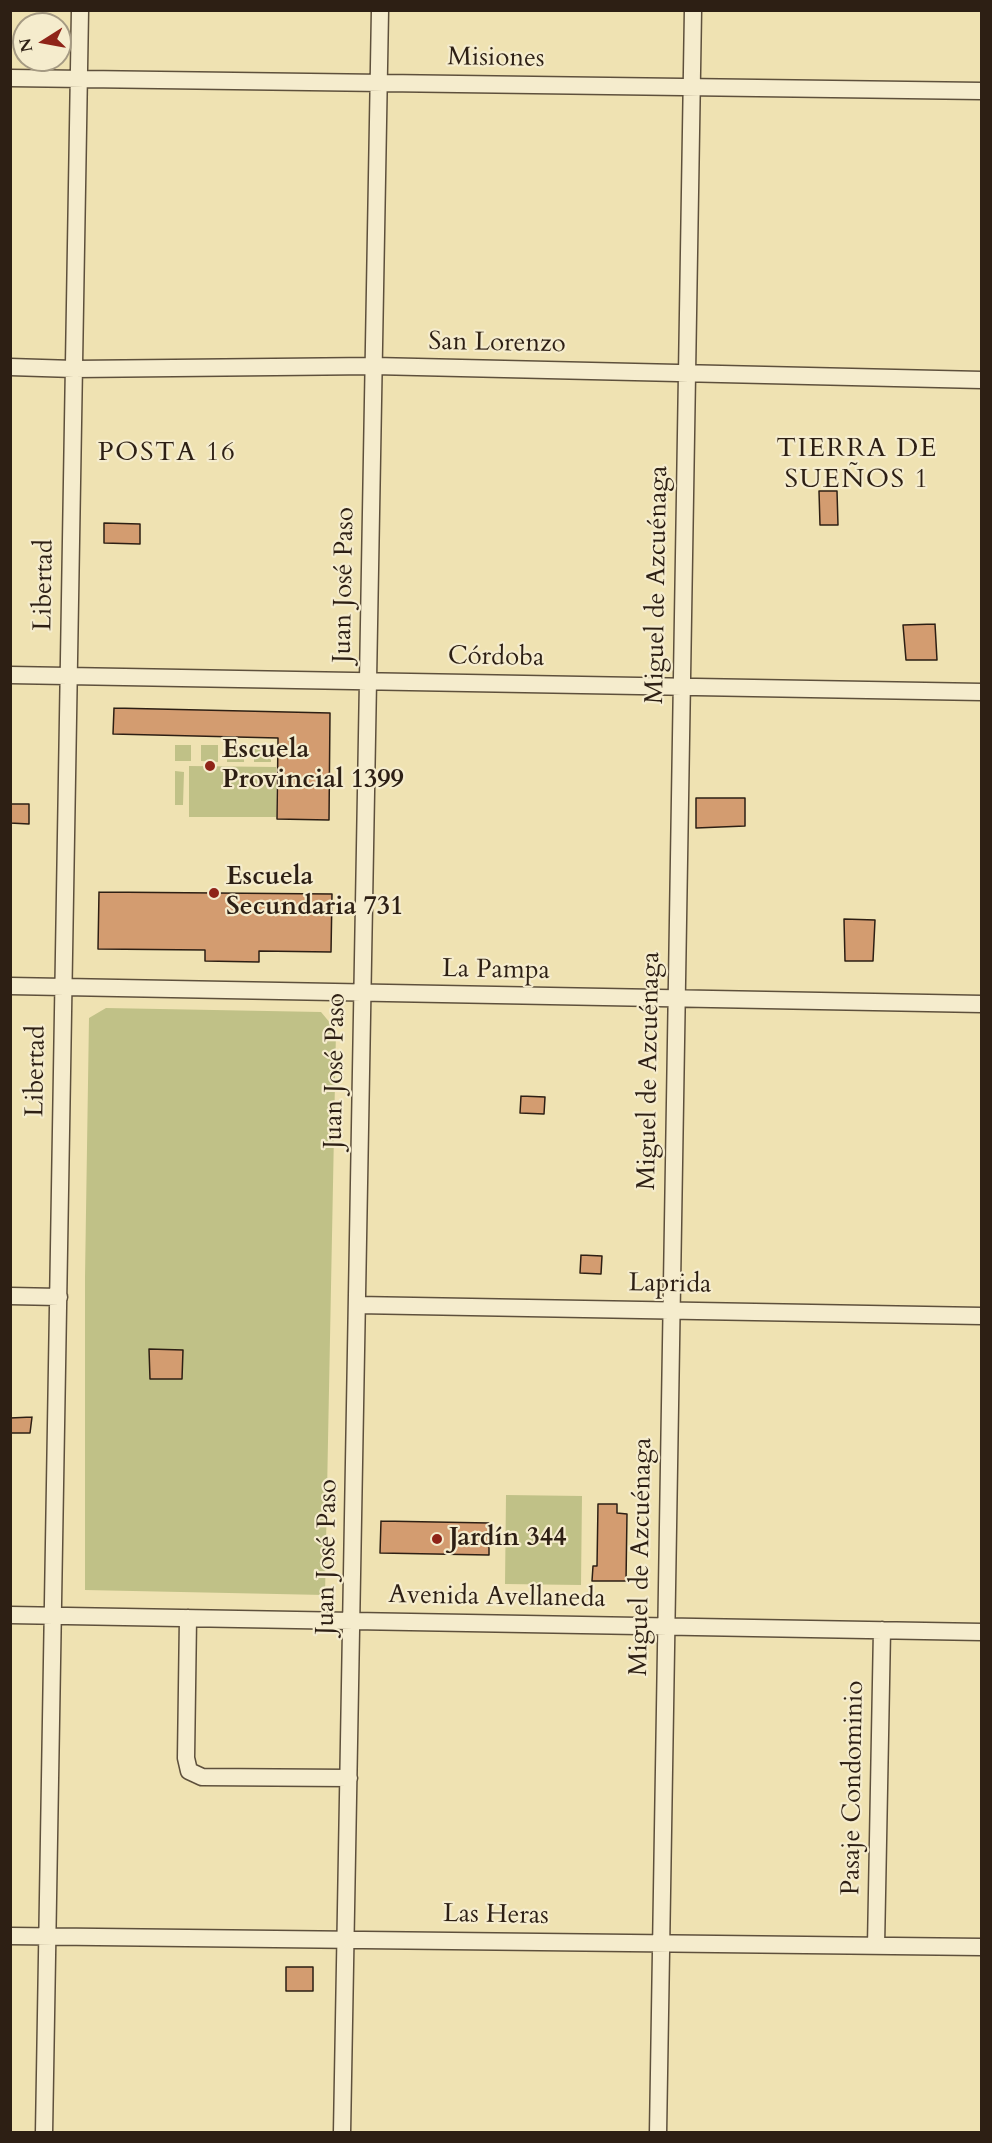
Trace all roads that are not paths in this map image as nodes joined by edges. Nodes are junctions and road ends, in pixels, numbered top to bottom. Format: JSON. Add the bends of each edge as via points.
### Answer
{"nodes":[{"id":1,"x":80,"y":10,"type":"edge"},
{"id":2,"x":380,"y":10,"type":"edge"},
{"id":3,"x":693,"y":10,"type":"edge"},
{"id":4,"x":10,"y":78,"type":"edge"},
{"id":5,"x":79,"y":79,"type":"junction"},
{"id":6,"x":379,"y":83,"type":"junction"},
{"id":7,"x":692,"y":87,"type":"junction"},
{"id":8,"x":981,"y":91,"type":"edge"},
{"id":9,"x":374,"y":366,"type":"junction"},
{"id":10,"x":10,"y":367,"type":"edge"},
{"id":11,"x":74,"y":369,"type":"junction"},
{"id":12,"x":687,"y":373,"type":"junction"},
{"id":13,"x":981,"y":380,"type":"edge"},
{"id":14,"x":10,"y":675,"type":"edge"},
{"id":15,"x":69,"y":675,"type":"junction"},
{"id":16,"x":368,"y":681,"type":"junction"},
{"id":17,"x":682,"y":687,"type":"junction"},
{"id":18,"x":981,"y":692,"type":"edge"},
{"id":19,"x":10,"y":986,"type":"edge"},
{"id":20,"x":64,"y":987,"type":"junction"},
{"id":21,"x":363,"y":994,"type":"junction"},
{"id":22,"x":677,"y":999,"type":"junction"},
{"id":23,"x":981,"y":1004,"type":"edge"},
{"id":24,"x":10,"y":1296,"type":"edge"},
{"id":25,"x":59,"y":1297,"type":"junction"},
{"id":26,"x":357,"y":1305,"type":"junction"},
{"id":27,"x":672,"y":1311,"type":"junction"},
{"id":28,"x":981,"y":1316,"type":"edge"},
{"id":29,"x":10,"y":1615,"type":"edge"},
{"id":30,"x":53,"y":1616,"type":"junction"},
{"id":31,"x":188,"y":1618,"type":"junction"},
{"id":32,"x":352,"y":1620,"type":"junction"},
{"id":33,"x":667,"y":1627,"type":"junction"},
{"id":34,"x":882,"y":1630,"type":"junction"},
{"id":35,"x":981,"y":1632,"type":"edge"},
{"id":36,"x":349,"y":1778,"type":"junction"},
{"id":37,"x":10,"y":1936,"type":"edge"},
{"id":38,"x":47,"y":1936,"type":"junction"},
{"id":39,"x":346,"y":1940,"type":"junction"},
{"id":40,"x":661,"y":1943,"type":"junction"},
{"id":41,"x":876,"y":1946,"type":"junction"},
{"id":42,"x":981,"y":1947,"type":"edge"},
{"id":43,"x":44,"y":2133,"type":"edge"},
{"id":44,"x":342,"y":2133,"type":"edge"},
{"id":45,"x":658,"y":2133,"type":"edge"}],
"edges":[{"from":1,"to":5,"type":"street","name":"Libertad"},
{"from":2,"to":6,"type":"street","name":"Juan José Paso"},
{"from":3,"to":7,"type":"street","name":"Miguel de Azcuénaga"},
{"from":4,"to":5,"type":"street","name":"Misiones"},
{"from":5,"to":6,"type":"street","name":"Misiones"},
{"from":5,"to":11,"type":"street","name":"Libertad"},
{"from":6,"to":7,"type":"street","name":"Misiones"},
{"from":6,"to":9,"type":"street","name":"Juan José Paso"},
{"from":7,"to":8,"type":"street","name":"Misiones"},
{"from":7,"to":12,"type":"street","name":"Miguel de Azcuénaga"},
{"from":9,"to":11,"type":"street","name":"San Lorenzo"},
{"from":9,"to":12,"type":"street","name":"San Lorenzo"},
{"from":9,"to":16,"type":"street","name":"Juan José Paso"},
{"from":10,"to":11,"type":"street","name":"San Lorenzo"},
{"from":11,"to":15,"type":"street","name":"Libertad"},
{"from":12,"to":13,"type":"street","name":"San Lorenzo"},
{"from":12,"to":17,"type":"street","name":"Miguel de Azcuénaga"},
{"from":14,"to":15,"type":"street","name":"Córdoba"},
{"from":15,"to":16,"type":"street","name":"Córdoba"},
{"from":15,"to":20,"type":"street","name":"Libertad"},
{"from":16,"to":17,"type":"street","name":"Córdoba"},
{"from":16,"to":21,"type":"street","name":"Juan José Paso"},
{"from":17,"to":18,"type":"street","name":"Córdoba"},
{"from":17,"to":22,"type":"street","name":"Miguel de Azcuénaga"},
{"from":19,"to":20,"type":"street","name":"La Pampa"},
{"from":20,"to":21,"type":"street","name":"La Pampa"},
{"from":20,"to":25,"type":"street","name":"Libertad"},
{"from":21,"to":22,"type":"street","name":"La Pampa"},
{"from":21,"to":26,"type":"street","name":"Juan José Paso"},
{"from":22,"to":23,"type":"street","name":"La Pampa"},
{"from":22,"to":27,"type":"street","name":"Miguel de Azcuénaga"},
{"from":24,"to":25,"type":"street"},
{"from":25,"to":30,"type":"street","name":"Libertad"},
{"from":26,"to":27,"type":"street","name":"Laprida"},
{"from":26,"to":32,"type":"street","name":"Juan José Paso"},
{"from":27,"to":28,"type":"street","name":"Laprida"},
{"from":27,"to":33,"type":"street","name":"Miguel de Azcuénaga"},
{"from":29,"to":30,"type":"street","name":"Avenida Avellaneda"},
{"from":30,"to":31,"type":"street","name":"Avenida Avellaneda"},
{"from":30,"to":38,"type":"street","name":"Libertad"},
{"from":31,"to":32,"type":"street","name":"Avenida Avellaneda"},
{"from":31,"to":36,"type":"street","via":[[189,1771],[202,1777]]},
{"from":32,"to":33,"type":"street","name":"Avenida Avellaneda"},
{"from":32,"to":36,"type":"street","name":"Juan José Paso"},
{"from":33,"to":34,"type":"street","name":"Avenida Avellaneda"},
{"from":33,"to":40,"type":"street","name":"Miguel de Azcuénaga"},
{"from":34,"to":35,"type":"street","name":"Avenida Avellaneda"},
{"from":34,"to":41,"type":"street","name":"Pasaje Condominio"},
{"from":36,"to":39,"type":"street","name":"Juan José Paso"},
{"from":37,"to":38,"type":"street","name":"Las Heras"},
{"from":38,"to":39,"type":"street","name":"Las Heras"},
{"from":38,"to":43,"type":"street","name":"Libertad"},
{"from":39,"to":40,"type":"street","name":"Las Heras"},
{"from":39,"to":44,"type":"street","name":"Juan José Paso"},
{"from":40,"to":41,"type":"street","name":"Las Heras"},
{"from":40,"to":45,"type":"street","name":"Miguel de Azcuénaga"},
{"from":41,"to":42,"type":"street","name":"Las Heras"}]}
